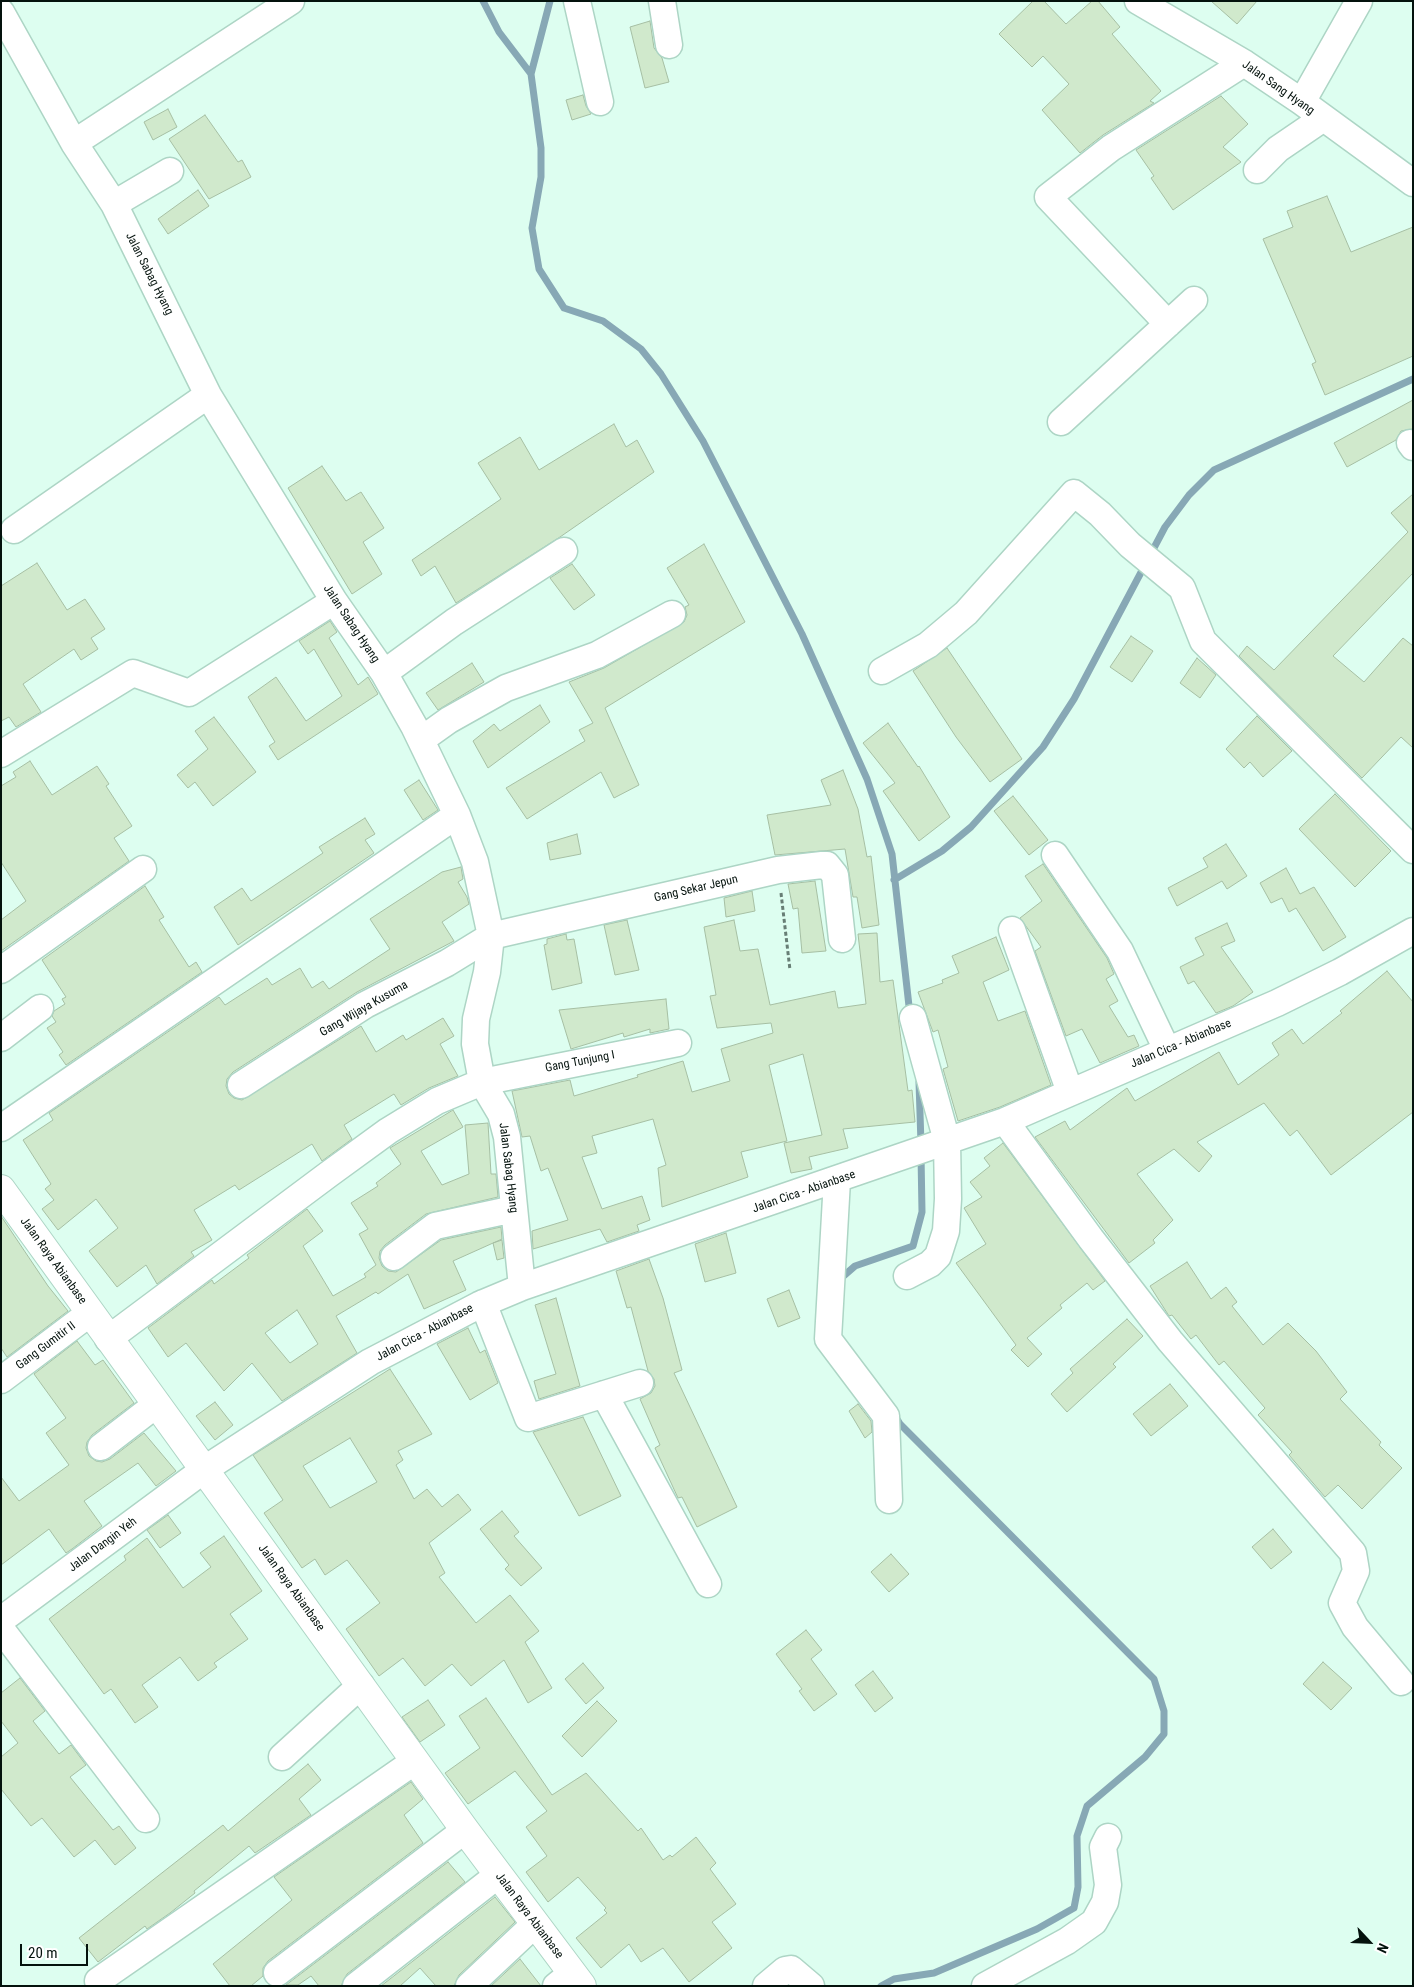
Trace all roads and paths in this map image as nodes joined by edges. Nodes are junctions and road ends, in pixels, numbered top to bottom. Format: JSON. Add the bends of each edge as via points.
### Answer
{"nodes":[{"id":1,"x":291,"y":1,"type":"edge"},
{"id":2,"x":577,"y":1,"type":"edge"},
{"id":3,"x":662,"y":1,"type":"edge"},
{"id":4,"x":1359,"y":1,"type":"edge"},
{"id":5,"x":1142,"y":2,"type":"edge"},
{"id":6,"x":1,"y":12,"type":"edge"},
{"id":7,"x":669,"y":45,"type":"dead end"},
{"id":8,"x":1244,"y":63,"type":"junction"},
{"id":9,"x":600,"y":102,"type":"dead end"},
{"id":10,"x":1302,"y":102,"type":"junction"},
{"id":11,"x":1322,"y":119,"type":"junction"},
{"id":12,"x":74,"y":143,"type":"junction"},
{"id":13,"x":1258,"y":170,"type":"dead end"},
{"id":14,"x":170,"y":171,"type":"dead end"},
{"id":15,"x":1413,"y":183,"type":"edge"},
{"id":16,"x":114,"y":204,"type":"junction"},
{"id":17,"x":1194,"y":300,"type":"dead end"},
{"id":18,"x":1168,"y":324,"type":"junction"},
{"id":19,"x":208,"y":395,"type":"junction"},
{"id":20,"x":1061,"y":422,"type":"dead end"},
{"id":21,"x":14,"y":530,"type":"dead end"},
{"id":22,"x":564,"y":551,"type":"dead end"},
{"id":23,"x":334,"y":601,"type":"junction"},
{"id":24,"x":672,"y":614,"type":"dead end"},
{"id":25,"x":882,"y":671,"type":"dead end"},
{"id":26,"x":384,"y":673,"type":"junction"},
{"id":27,"x":421,"y":740,"type":"junction"},
{"id":28,"x":1,"y":754,"type":"edge"},
{"id":29,"x":457,"y":815,"type":"junction"},
{"id":30,"x":1413,"y":850,"type":"edge"},
{"id":31,"x":1055,"y":855,"type":"dead end"},
{"id":32,"x":143,"y":869,"type":"dead end"},
{"id":33,"x":778,"y":870,"type":"junction"},
{"id":34,"x":1012,"y":930,"type":"dead end"},
{"id":35,"x":1413,"y":931,"type":"edge"},
{"id":36,"x":491,"y":936,"type":"junction"},
{"id":37,"x":842,"y":939,"type":"dead end"},
{"id":38,"x":1,"y":970,"type":"edge"},
{"id":39,"x":790,"y":970,"type":"dead end"},
{"id":40,"x":40,"y":1008,"type":"dead end"},
{"id":41,"x":913,"y":1018,"type":"dead end"},
{"id":42,"x":1,"y":1038,"type":"edge"},
{"id":43,"x":678,"y":1043,"type":"dead end"},
{"id":44,"x":1166,"y":1050,"type":"junction"},
{"id":45,"x":482,"y":1082,"type":"junction"},
{"id":46,"x":241,"y":1085,"type":"dead end"},
{"id":47,"x":1070,"y":1092,"type":"junction"},
{"id":48,"x":1005,"y":1121,"type":"junction"},
{"id":49,"x":1,"y":1128,"type":"edge"},
{"id":50,"x":942,"y":1143,"type":"junction"},
{"id":51,"x":837,"y":1180,"type":"junction"},
{"id":52,"x":1,"y":1189,"type":"edge"},
{"id":53,"x":514,"y":1209,"type":"junction"},
{"id":54,"x":394,"y":1257,"type":"dead end"},
{"id":55,"x":907,"y":1276,"type":"dead end"},
{"id":56,"x":522,"y":1288,"type":"junction"},
{"id":57,"x":483,"y":1303,"type":"junction"},
{"id":58,"x":90,"y":1313,"type":"junction"},
{"id":59,"x":108,"y":1339,"type":"junction"},
{"id":60,"x":1,"y":1380,"type":"edge"},
{"id":61,"x":640,"y":1383,"type":"dead end"},
{"id":62,"x":604,"y":1394,"type":"junction"},
{"id":63,"x":157,"y":1404,"type":"junction"},
{"id":64,"x":101,"y":1447,"type":"dead end"},
{"id":65,"x":205,"y":1469,"type":"junction"},
{"id":66,"x":889,"y":1500,"type":"dead end"},
{"id":67,"x":708,"y":1584,"type":"dead end"},
{"id":68,"x":1,"y":1620,"type":"edge"},
{"id":69,"x":1,"y":1629,"type":"edge"},
{"id":70,"x":1401,"y":1682,"type":"dead end"},
{"id":71,"x":361,"y":1685,"type":"junction"},
{"id":72,"x":282,"y":1757,"type":"dead end"},
{"id":73,"x":415,"y":1761,"type":"junction"},
{"id":74,"x":146,"y":1819,"type":"dead end"},
{"id":75,"x":465,"y":1830,"type":"junction"},
{"id":76,"x":1108,"y":1838,"type":"dead end"},
{"id":77,"x":498,"y":1875,"type":"junction"},
{"id":78,"x":535,"y":1924,"type":"junction"},
{"id":79,"x":278,"y":1973,"type":"dead end"},
{"id":80,"x":803,"y":1978,"type":"edge"},
{"id":81,"x":98,"y":1981,"type":"dead end"},
{"id":82,"x":570,"y":1981,"type":"edge"},
{"id":83,"x":356,"y":1986,"type":"edge"},
{"id":84,"x":469,"y":1986,"type":"edge"},
{"id":85,"x":766,"y":1986,"type":"edge"},
{"id":86,"x":985,"y":1986,"type":"edge"}],
"edges":[{"from":1,"to":12,"type":"street"},
{"from":2,"to":9,"type":"street"},
{"from":3,"to":7,"type":"street"},
{"from":4,"to":10,"type":"street"},
{"from":5,"to":8,"type":"street","name":"Jalan Sang Hyang"},
{"from":6,"to":12,"type":"street","name":"Jalan Sabag Hyang"},
{"from":8,"to":10,"type":"street","name":"Jalan Sang Hyang"},
{"from":8,"to":18,"type":"street","via":[[1111,148],[1048,198]]},
{"from":10,"to":11,"type":"street","name":"Jalan Sang Hyang"},
{"from":11,"to":13,"type":"street","via":[[1278,149]]},
{"from":11,"to":15,"type":"street","name":"Jalan Sang Hyang"},
{"from":12,"to":16,"type":"street","name":"Jalan Sabag Hyang"},
{"from":14,"to":16,"type":"street"},
{"from":16,"to":19,"type":"street","name":"Jalan Sabag Hyang"},
{"from":17,"to":18,"type":"street"},
{"from":18,"to":20,"type":"street"},
{"from":19,"to":21,"type":"street"},
{"from":19,"to":23,"type":"street","name":"Jalan Sabag Hyang"},
{"from":22,"to":26,"type":"street","via":[[454,622]]},
{"from":23,"to":26,"type":"street","name":"Jalan Sabag Hyang"},
{"from":23,"to":28,"type":"street","via":[[189,693],[133,672]]},
{"from":24,"to":27,"type":"street","via":[[597,654],[506,688]]},
{"from":25,"to":30,"type":"street","via":[[928,645],[966,613],[1074,493],[1182,588],[1203,641]]},
{"from":26,"to":27,"type":"street","name":"Jalan Sabag Hyang"},
{"from":27,"to":29,"type":"street","name":"Jalan Sabag Hyang"},
{"from":29,"to":36,"type":"street","name":"Jalan Sabag Hyang","via":[[475,862]]},
{"from":29,"to":49,"type":"street"},
{"from":31,"to":44,"type":"street","via":[[1120,951]]},
{"from":32,"to":38,"type":"street"},
{"from":33,"to":36,"type":"street","name":"Gang Sekar Jepun"},
{"from":33,"to":37,"type":"street","name":"Gang Sekar Jepun","via":[[813,865],[827,865],[831,869]]},
{"from":33,"to":39,"type":"path"},
{"from":34,"to":47,"type":"street"},
{"from":35,"to":44,"type":"street","name":"Jalan Cica - Abianbase","via":[[1277,1003]]},
{"from":36,"to":45,"type":"street","name":"Jalan Sabag Hyang","via":[[476,1019],[475,1044]]},
{"from":36,"to":46,"type":"street","name":"Gang Wijaya Kusuma","via":[[448,963],[365,1005]]},
{"from":40,"to":42,"type":"street"},
{"from":41,"to":50,"type":"street"},
{"from":43,"to":45,"type":"street","name":"Gang Tunjung I"},
{"from":44,"to":47,"type":"street","name":"Jalan Cica - Abianbase"},
{"from":45,"to":53,"type":"street","name":"Jalan Sabag Hyang","via":[[501,1114],[505,1129]]},
{"from":45,"to":59,"type":"street","name":"Gang Tunjung I","via":[[438,1101],[388,1132]]},
{"from":47,"to":48,"type":"street","name":"Jalan Cica - Abianbase"},
{"from":48,"to":50,"type":"street","name":"Jalan Cica - Abianbase"},
{"from":48,"to":70,"type":"street","via":[[1091,1240],[1170,1341],[1353,1552],[1356,1571],[1342,1603],[1355,1627]]},
{"from":50,"to":51,"type":"street","name":"Jalan Cica - Abianbase"},
{"from":50,"to":55,"type":"street","via":[[948,1199],[943,1246],[930,1264]]},
{"from":51,"to":56,"type":"street","name":"Jalan Cica - Abianbase"},
{"from":51,"to":66,"type":"street","via":[[828,1339],[886,1416]]},
{"from":52,"to":58,"type":"main road","name":"Jalan Raya Abianbase"},
{"from":53,"to":54,"type":"street","via":[[435,1226]]},
{"from":53,"to":56,"type":"street","name":"Jalan Sabag Hyang"},
{"from":56,"to":57,"type":"street","name":"Jalan Cica - Abianbase"},
{"from":57,"to":62,"type":"street","via":[[528,1418]]},
{"from":57,"to":65,"type":"street","name":"Jalan Cica - Abianbase","via":[[370,1362]]},
{"from":58,"to":59,"type":"main road","name":"Jalan Raya Abianbase"},
{"from":58,"to":60,"type":"street","name":"Gang Gumitir II"},
{"from":59,"to":63,"type":"main road","name":"Jalan Raya Abianbase"},
{"from":61,"to":62,"type":"street"},
{"from":62,"to":67,"type":"street"},
{"from":63,"to":64,"type":"street"},
{"from":63,"to":65,"type":"main road","name":"Jalan Raya Abianbase"},
{"from":65,"to":68,"type":"street","name":"Jalan Dangin Yeh"},
{"from":65,"to":71,"type":"main road","name":"Jalan Raya Abianbase"},
{"from":69,"to":74,"type":"street"},
{"from":71,"to":72,"type":"street"},
{"from":71,"to":73,"type":"main road","name":"Jalan Raya Abianbase"},
{"from":73,"to":75,"type":"main road","name":"Jalan Raya Abianbase"},
{"from":73,"to":81,"type":"street"},
{"from":75,"to":77,"type":"main road","name":"Jalan Raya Abianbase"},
{"from":75,"to":79,"type":"street"},
{"from":76,"to":86,"type":"street","via":[[1104,1847],[1108,1884],[1105,1902],[1094,1922],[1067,1941]]},
{"from":77,"to":78,"type":"main road","name":"Jalan Raya Abianbase"},
{"from":77,"to":83,"type":"street"},
{"from":78,"to":82,"type":"main road","name":"Jalan Raya Abianbase"},
{"from":78,"to":84,"type":"street"},
{"from":80,"to":85,"type":"street","via":[[785,1970]]}]}
